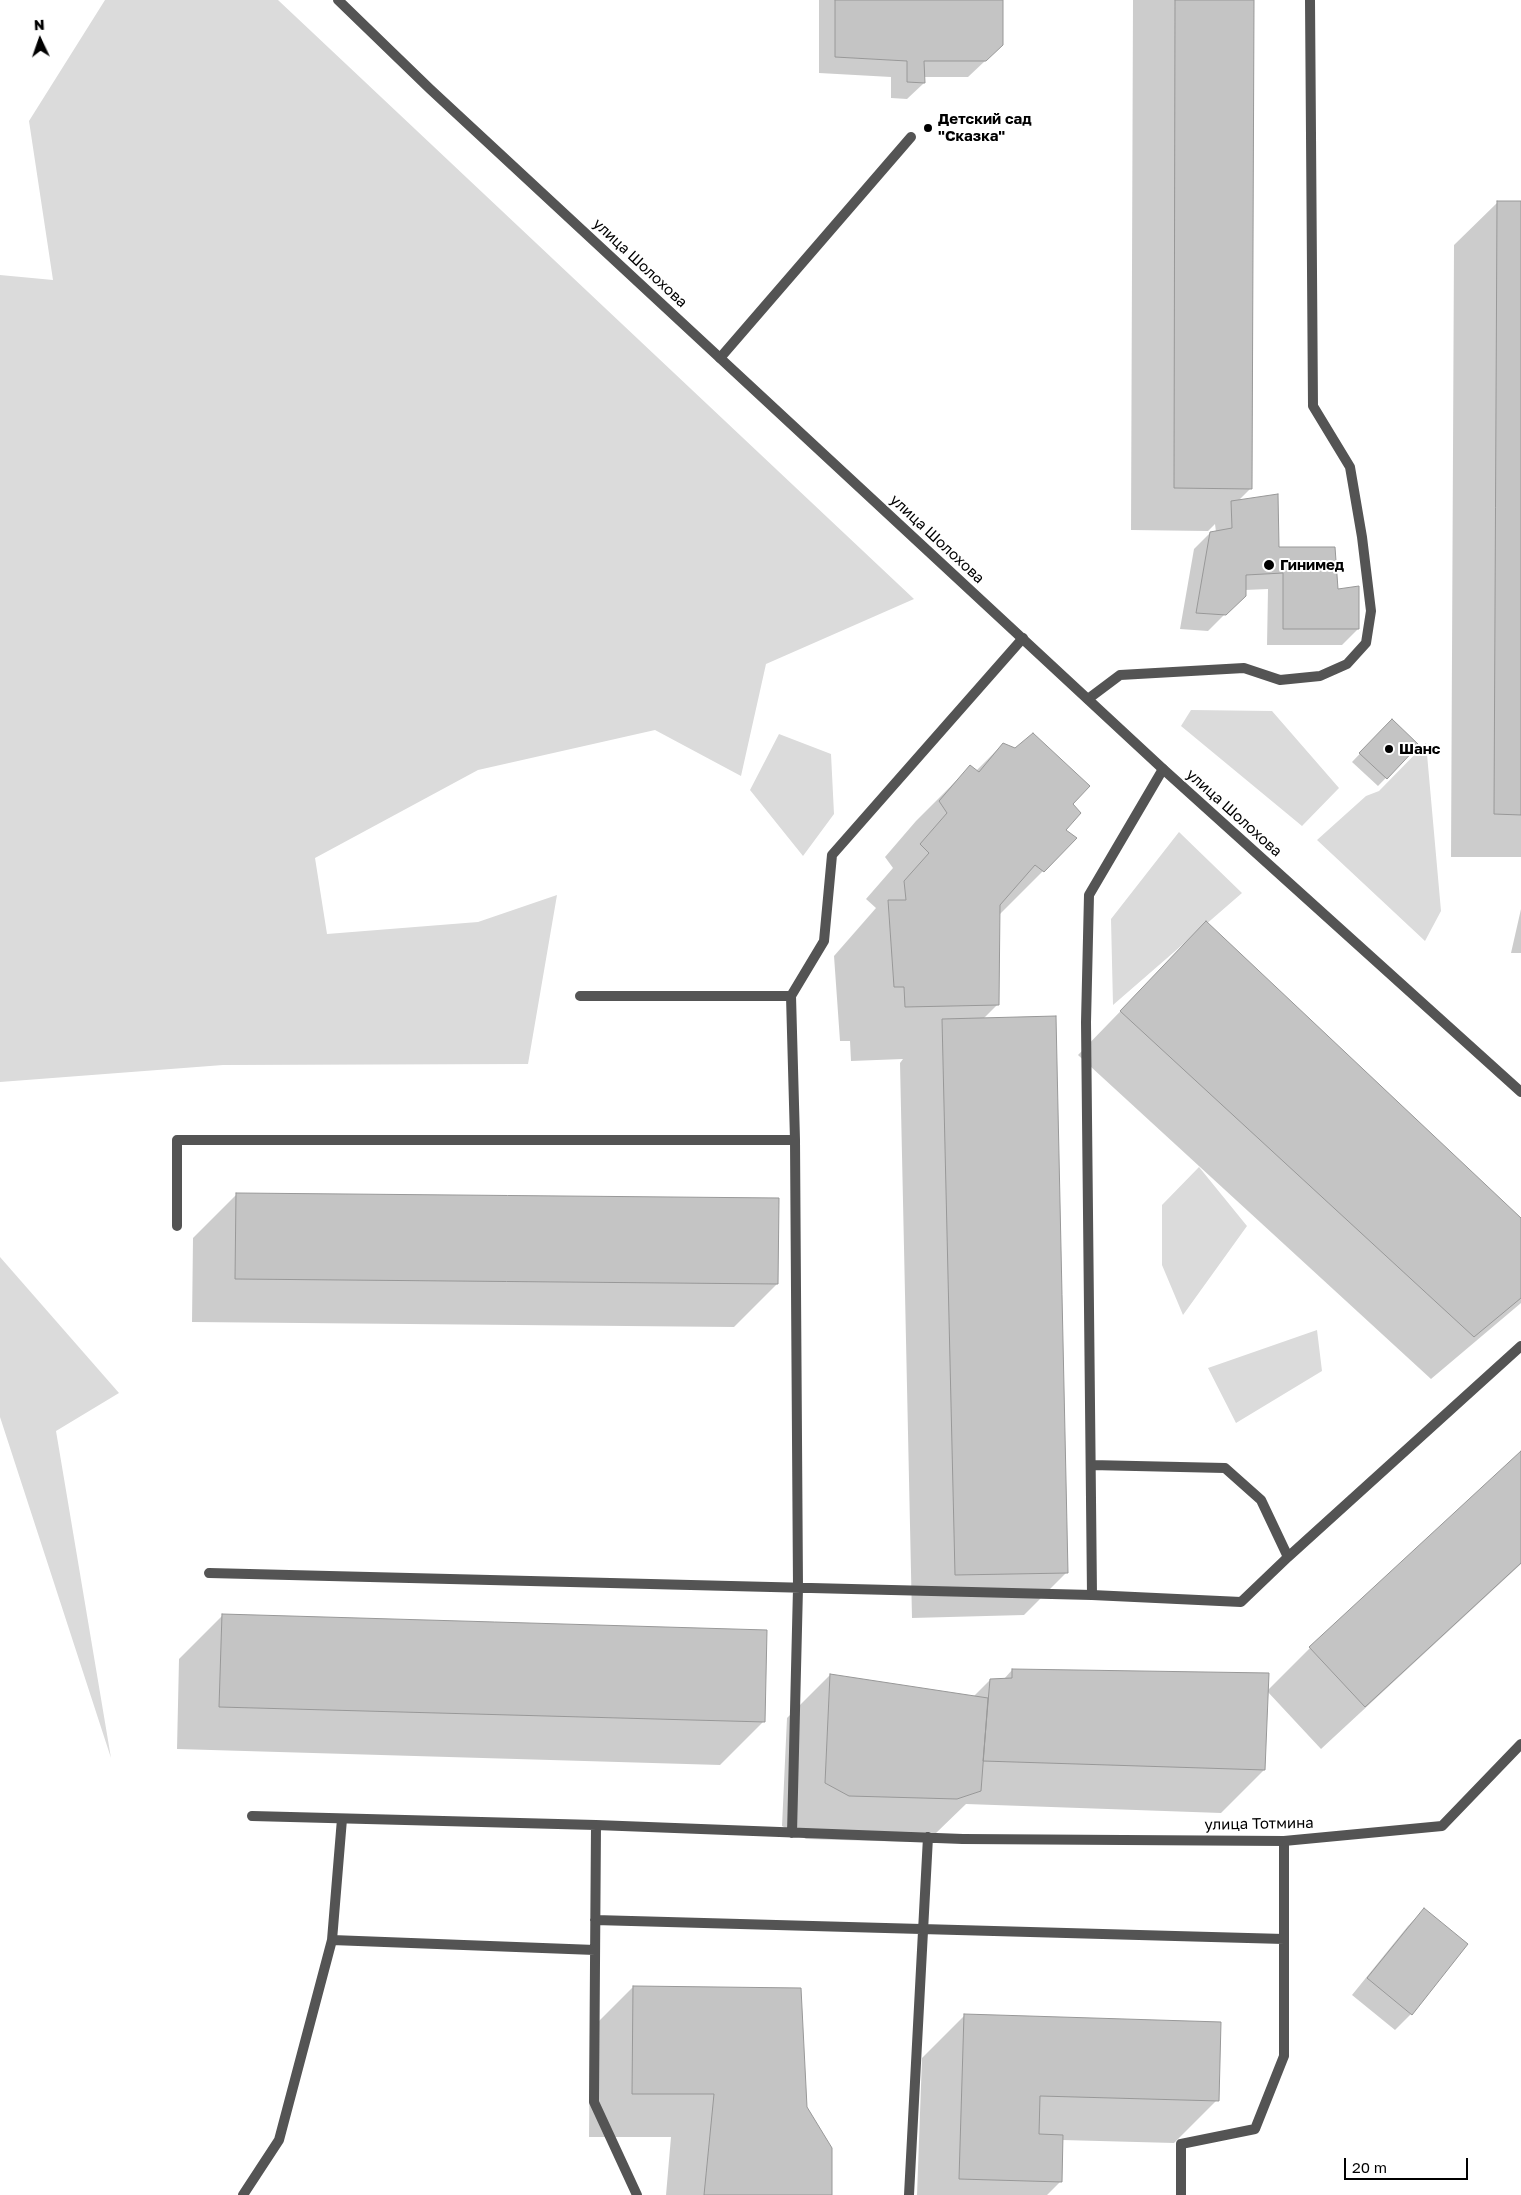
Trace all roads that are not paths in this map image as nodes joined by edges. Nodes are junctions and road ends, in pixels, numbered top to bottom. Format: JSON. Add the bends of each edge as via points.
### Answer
{"nodes":[{"id":1,"x":338,"y":0,"type":"edge"},
{"id":2,"x":1310,"y":0,"type":"edge"},
{"id":3,"x":911,"y":137,"type":"dead end"},
{"id":4,"x":720,"y":358,"type":"junction"},
{"id":5,"x":1022,"y":638,"type":"junction"},
{"id":6,"x":1088,"y":699,"type":"junction"},
{"id":7,"x":1163,"y":769,"type":"junction"},
{"id":8,"x":580,"y":996,"type":"dead end"},
{"id":9,"x":791,"y":996,"type":"junction"},
{"id":10,"x":1521,"y":1092,"type":"edge"},
{"id":11,"x":795,"y":1140,"type":"junction"},
{"id":12,"x":177,"y":1226,"type":"dead end"},
{"id":13,"x":1521,"y":1346,"type":"edge"},
{"id":14,"x":1091,"y":1465,"type":"junction"},
{"id":15,"x":1288,"y":1557,"type":"junction"},
{"id":16,"x":209,"y":1574,"type":"dead end"},
{"id":17,"x":798,"y":1588,"type":"junction"},
{"id":18,"x":1092,"y":1595,"type":"junction"},
{"id":19,"x":1521,"y":1744,"type":"edge"},
{"id":20,"x":252,"y":1816,"type":"dead end"},
{"id":21,"x":342,"y":1818,"type":"junction"},
{"id":22,"x":596,"y":1825,"type":"junction"},
{"id":23,"x":792,"y":1833,"type":"junction"},
{"id":24,"x":928,"y":1837,"type":"junction"},
{"id":25,"x":1284,"y":1841,"type":"junction"},
{"id":26,"x":596,"y":1920,"type":"junction"},
{"id":27,"x":923,"y":1929,"type":"junction"},
{"id":28,"x":1284,"y":1939,"type":"junction"},
{"id":29,"x":332,"y":1940,"type":"junction"},
{"id":30,"x":595,"y":1950,"type":"junction"},
{"id":31,"x":243,"y":2195,"type":"edge"},
{"id":32,"x":637,"y":2195,"type":"edge"},
{"id":33,"x":909,"y":2195,"type":"edge"},
{"id":34,"x":1181,"y":2195,"type":"edge"}],
"edges":[{"from":1,"to":4,"type":"street","name":"улица Шолохова"},
{"from":2,"to":6,"type":"street","via":[[1313,406],[1350,467],[1371,611],[1366,643],[1347,664],[1320,676],[1280,680],[1244,668],[1120,675]]},
{"from":3,"to":4,"type":"street"},
{"from":4,"to":5,"type":"street","name":"улица Шолохова"},
{"from":5,"to":6,"type":"street","name":"улица Шолохова"},
{"from":5,"to":9,"type":"street","via":[[832,855],[824,941]]},
{"from":6,"to":7,"type":"street","name":"улица Шолохова"},
{"from":7,"to":10,"type":"street","name":"улица Шолохова"},
{"from":7,"to":14,"type":"street","via":[[1089,895],[1086,1032]]},
{"from":8,"to":9,"type":"street"},
{"from":9,"to":11,"type":"street"},
{"from":11,"to":12,"type":"street","via":[[177,1140]]},
{"from":11,"to":17,"type":"street"},
{"from":13,"to":15,"type":"street"},
{"from":14,"to":15,"type":"street","via":[[1224,1468],[1261,1500]]},
{"from":14,"to":18,"type":"street"},
{"from":15,"to":18,"type":"street","via":[[1241,1602]]},
{"from":16,"to":17,"type":"street"},
{"from":17,"to":18,"type":"street"},
{"from":17,"to":23,"type":"street"},
{"from":19,"to":25,"type":"street","name":"улица Тотмина","via":[[1442,1826]]},
{"from":20,"to":21,"type":"street","name":"улица Тотмина"},
{"from":21,"to":22,"type":"street","name":"улица Тотмина"},
{"from":21,"to":29,"type":"street"},
{"from":22,"to":23,"type":"street","name":"улица Тотмина"},
{"from":22,"to":26,"type":"street"},
{"from":23,"to":24,"type":"street","name":"улица Тотмина"},
{"from":24,"to":25,"type":"street","name":"улица Тотмина"},
{"from":24,"to":27,"type":"street"},
{"from":25,"to":28,"type":"street"},
{"from":26,"to":27,"type":"street"},
{"from":26,"to":30,"type":"street"},
{"from":27,"to":28,"type":"street"},
{"from":27,"to":33,"type":"street"},
{"from":28,"to":34,"type":"street","via":[[1284,2056],[1255,2129],[1180,2144]]},
{"from":29,"to":30,"type":"street"},
{"from":29,"to":31,"type":"street","via":[[279,2140]]},
{"from":30,"to":32,"type":"street","via":[[594,2102]]}]}
